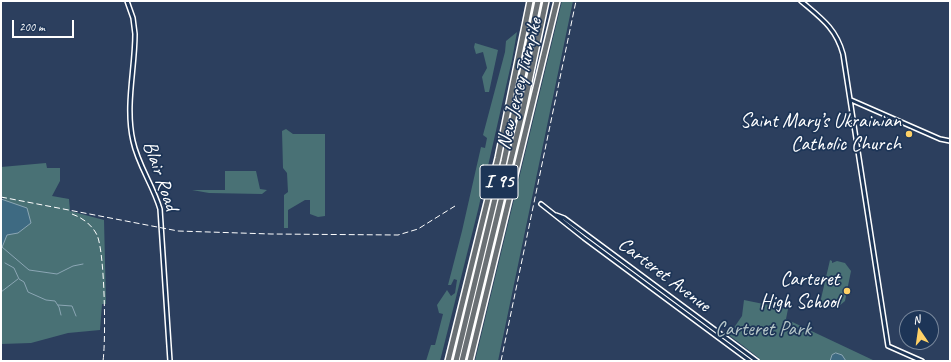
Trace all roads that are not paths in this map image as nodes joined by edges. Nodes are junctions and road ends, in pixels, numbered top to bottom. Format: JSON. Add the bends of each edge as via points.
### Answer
{"nodes":[{"id":1,"x":126,"y":1,"type":"edge"},
{"id":2,"x":530,"y":1,"type":"edge"},
{"id":3,"x":538,"y":1,"type":"edge"},
{"id":4,"x":546,"y":1,"type":"edge"},
{"id":5,"x":557,"y":1,"type":"edge"},
{"id":6,"x":801,"y":1,"type":"edge"},
{"id":7,"x":851,"y":100,"type":"junction"},
{"id":8,"x":950,"y":141,"type":"edge"},
{"id":9,"x":541,"y":204,"type":"dead end"},
{"id":10,"x":554,"y":214,"type":"junction"},
{"id":11,"x":170,"y":361,"type":"edge"},
{"id":12,"x":448,"y":361,"type":"edge"},
{"id":13,"x":456,"y":361,"type":"edge"},
{"id":14,"x":462,"y":361,"type":"edge"},
{"id":15,"x":470,"y":361,"type":"edge"},
{"id":16,"x":750,"y":361,"type":"edge"},
{"id":17,"x":757,"y":361,"type":"edge"},
{"id":18,"x":922,"y":361,"type":"edge"}],
"edges":[{"from":1,"to":11,"type":"street","name":"Blair Road","via":[[133,18],[135,34],[131,130],[139,164],[160,209]]},
{"from":2,"to":12,"type":"highway","name":"New Jersey Turnpike","number":"I 95","via":[[498,158]]},
{"from":3,"to":13,"type":"highway","name":"New Jersey Turnpike","number":"I 95","via":[[506,155]]},
{"from":4,"to":14,"type":"highway","name":"New Jersey Turnpike","number":"I 95","via":[[523,110]]},
{"from":5,"to":15,"type":"highway","name":"New Jersey Turnpike","number":"I 95"},
{"from":6,"to":7,"type":"street","via":[[828,24],[839,40]]},
{"from":7,"to":8,"type":"street"},
{"from":7,"to":18,"type":"street","via":[[888,346]]},
{"from":9,"to":10,"type":"street","name":"Carteret Avenue"},
{"from":10,"to":16,"type":"street","name":"Carteret Avenue"},
{"from":10,"to":17,"type":"street","name":"Carteret Avenue","via":[[564,218]]}]}
